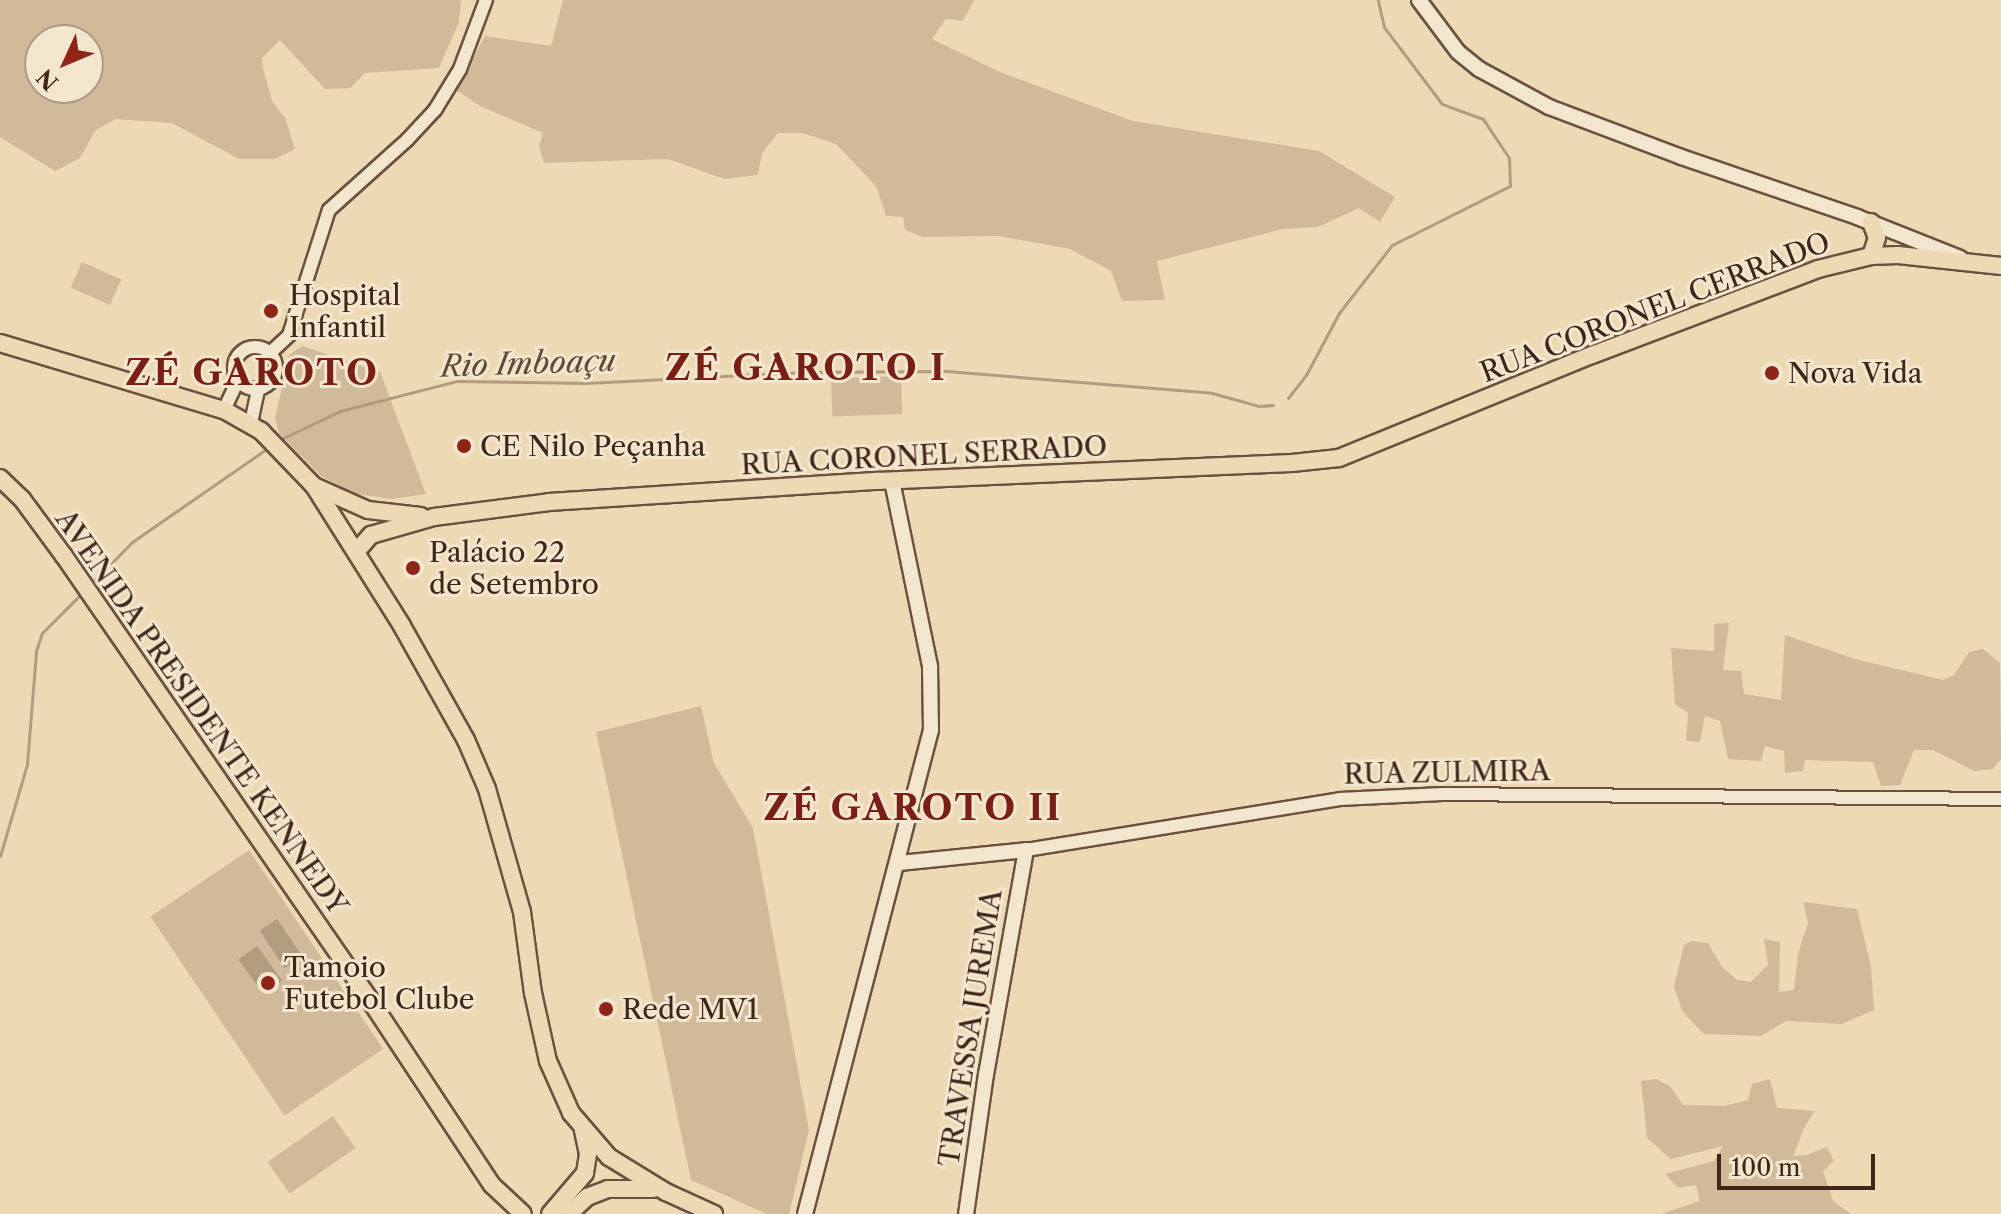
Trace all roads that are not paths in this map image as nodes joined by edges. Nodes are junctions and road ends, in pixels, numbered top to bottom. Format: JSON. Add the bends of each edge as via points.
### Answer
{"nodes":[{"id":1,"x":486,"y":0,"type":"edge"},
{"id":2,"x":1419,"y":0,"type":"edge"},
{"id":3,"x":1871,"y":222,"type":"junction"},
{"id":4,"x":1871,"y":256,"type":"junction"},
{"id":5,"x":1970,"y":262,"type":"junction"},
{"id":6,"x":2001,"y":266,"type":"edge"},
{"id":7,"x":2001,"y":276,"type":"edge"},
{"id":8,"x":0,"y":343,"type":"edge"},
{"id":9,"x":270,"y":353,"type":"junction"},
{"id":10,"x":238,"y":380,"type":"junction"},
{"id":11,"x":258,"y":390,"type":"junction"},
{"id":12,"x":224,"y":410,"type":"junction"},
{"id":13,"x":251,"y":423,"type":"junction"},
{"id":14,"x":1412,"y":431,"type":"joint"},
{"id":15,"x":0,"y":478,"type":"edge"},
{"id":16,"x":892,"y":481,"type":"junction"},
{"id":17,"x":314,"y":486,"type":"junction"},
{"id":18,"x":434,"y":517,"type":"junction"},
{"id":19,"x":356,"y":552,"type":"junction"},
{"id":20,"x":2001,"y":799,"type":"edge"},
{"id":21,"x":1026,"y":850,"type":"junction"},
{"id":22,"x":899,"y":863,"type":"junction"},
{"id":23,"x":582,"y":1128,"type":"junction"},
{"id":24,"x":666,"y":1192,"type":"junction"},
{"id":25,"x":568,"y":1206,"type":"edge"},
{"id":26,"x":523,"y":1214,"type":"edge"},
{"id":27,"x":550,"y":1214,"type":"edge"},
{"id":28,"x":714,"y":1214,"type":"edge"},
{"id":29,"x":805,"y":1214,"type":"edge"},
{"id":30,"x":966,"y":1214,"type":"edge"}],
"edges":[{"from":1,"to":9,"type":"street","via":[[460,69],[435,110],[329,210],[289,335]]},
{"from":2,"to":3,"type":"main road","via":[[1458,52],[1549,107]]},
{"from":3,"to":4,"type":"main road","via":[[1877,238]]},
{"from":3,"to":5,"type":"main road"},
{"from":4,"to":5,"type":"main road","name":"RUA CORONEL CERRADO"},
{"from":4,"to":14,"type":"main road","name":"RUA CORONEL CERRADO","via":[[1807,272],[1647,333]]},
{"from":5,"to":6,"type":"main road","name":"RUA CORONEL CERRADO"},
{"from":5,"to":7,"type":"main road"},
{"from":8,"to":12,"type":"main road"},
{"from":9,"to":10,"type":"street","via":[[257,347],[244,350],[234,367]]},
{"from":9,"to":11,"type":"street","via":[[276,372]]},
{"from":10,"to":11,"type":"street"},
{"from":10,"to":12,"type":"street"},
{"from":11,"to":13,"type":"street"},
{"from":12,"to":13,"type":"main road"},
{"from":13,"to":17,"type":"main road"},
{"from":14,"to":16,"type":"main road","name":"RUA CORONEL SERRADO","via":[[1323,461]]},
{"from":15,"to":26,"type":"main road","name":"AVENIDA PRESIDENTE KENNEDY","via":[[22,499],[91,595],[492,1185]]},
{"from":16,"to":18,"type":"main road","name":"RUA CORONEL SERRADO","via":[[549,502]]},
{"from":16,"to":22,"type":"main road","via":[[931,685],[929,743]]},
{"from":17,"to":18,"type":"main road","via":[[368,510]]},
{"from":17,"to":19,"type":"main road"},
{"from":18,"to":19,"type":"main road","via":[[371,535]]},
{"from":19,"to":23,"type":"main road","via":[[466,740],[487,789],[522,912],[548,1061]]},
{"from":20,"to":21,"type":"street","name":"RUA ZULMIRA","via":[[1442,794],[1355,798]]},
{"from":21,"to":22,"type":"main road","name":"RUA ZULMIRA"},
{"from":21,"to":30,"type":"main road","name":"TRAVESSA JUREMA"},
{"from":22,"to":29,"type":"main road"},
{"from":23,"to":24,"type":"main road","via":[[609,1157]]},
{"from":23,"to":25,"type":"main road","via":[[588,1164]]},
{"from":24,"to":25,"type":"main road","via":[[608,1189]]},
{"from":24,"to":28,"type":"main road"},
{"from":25,"to":27,"type":"main road"}]}
